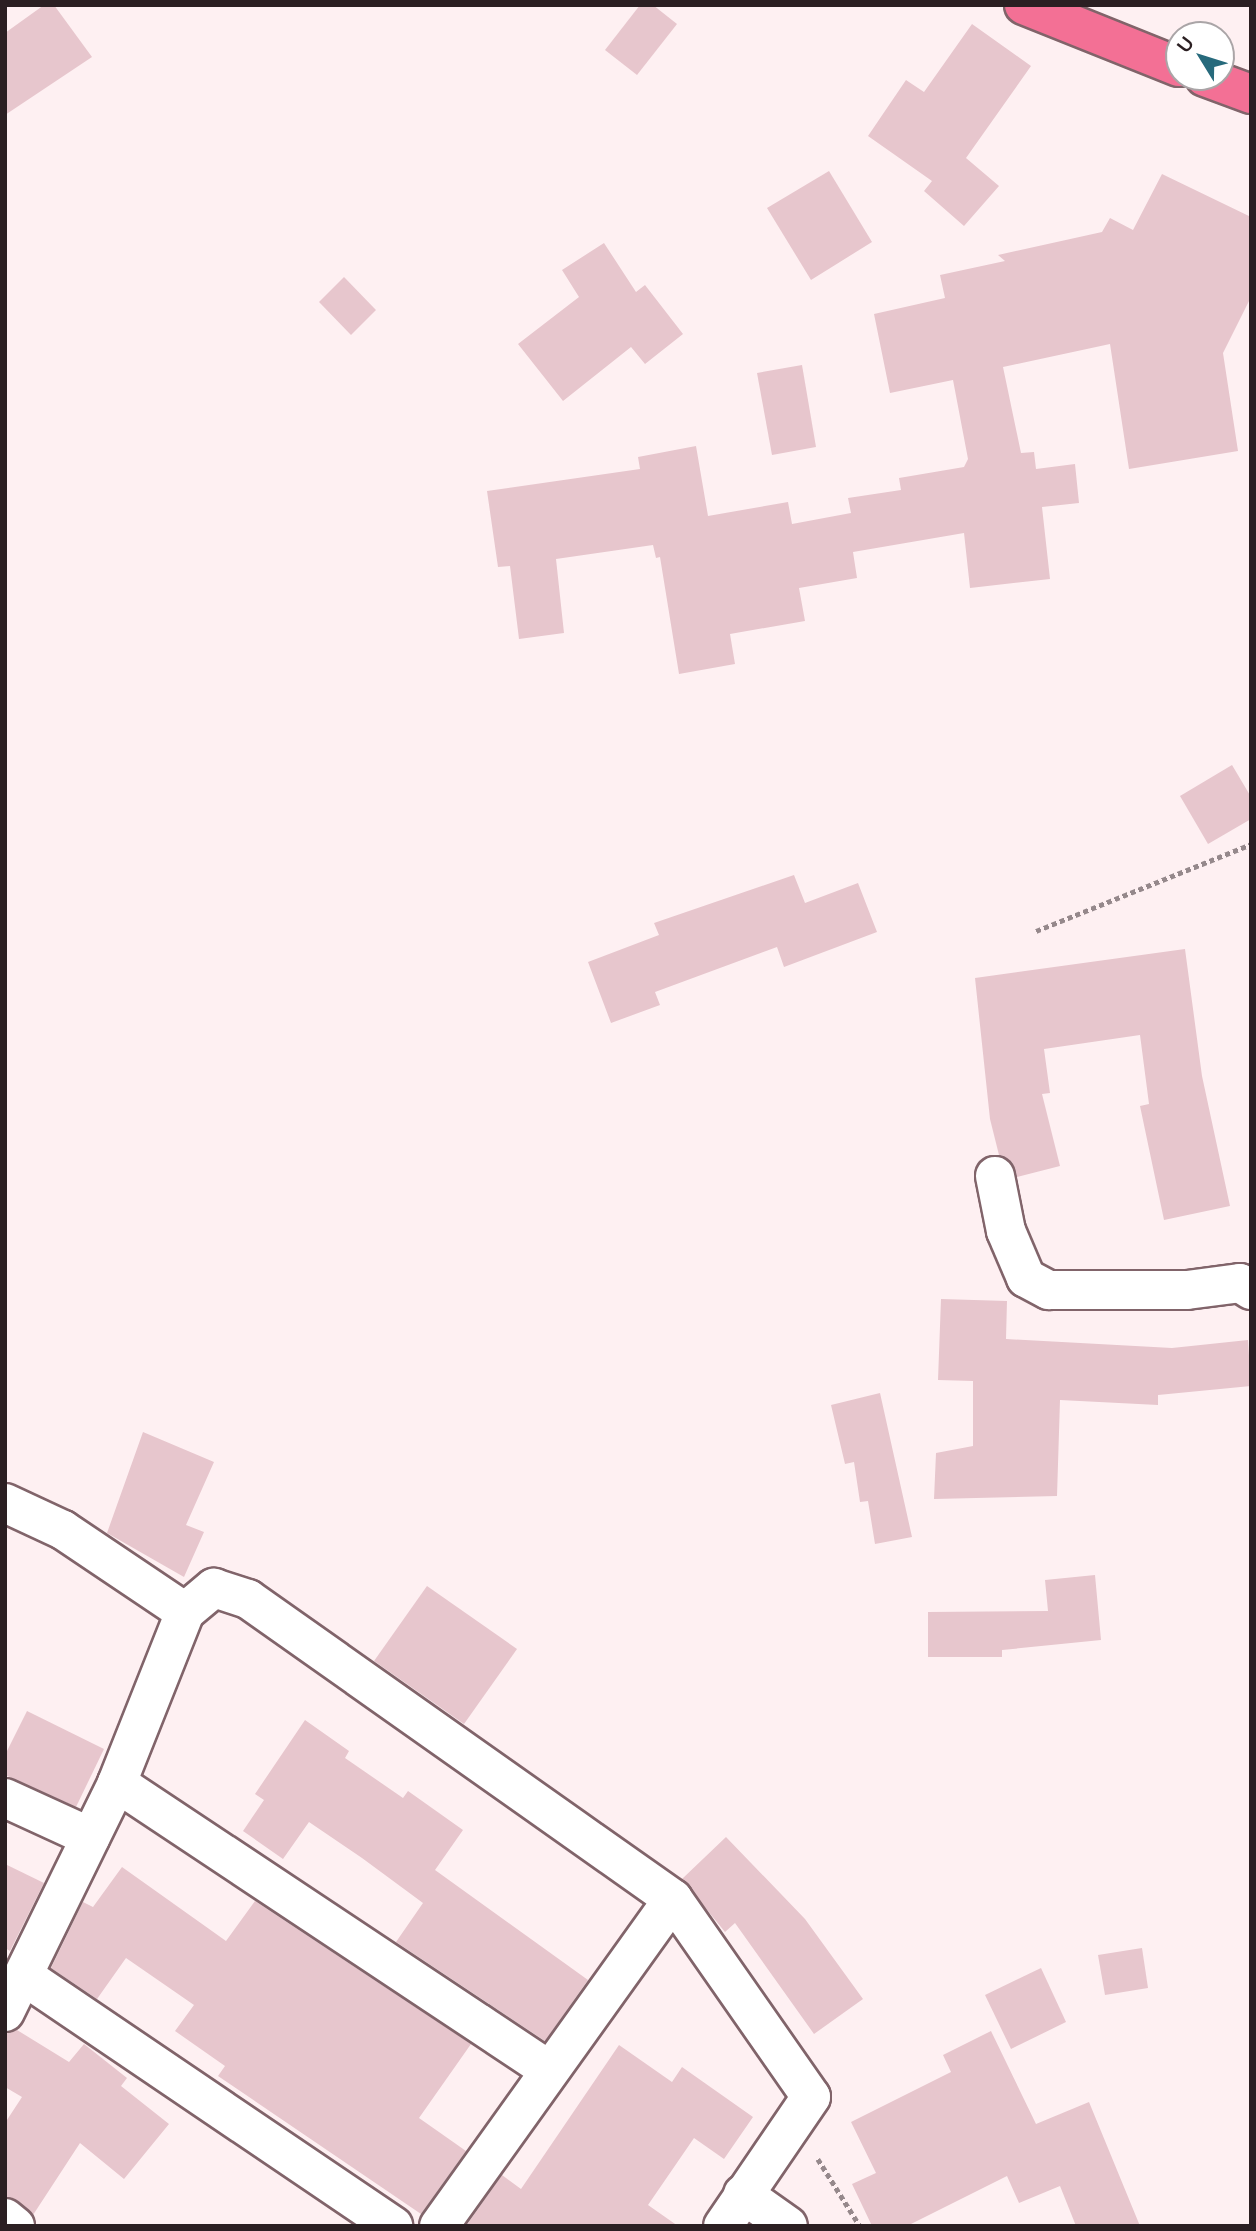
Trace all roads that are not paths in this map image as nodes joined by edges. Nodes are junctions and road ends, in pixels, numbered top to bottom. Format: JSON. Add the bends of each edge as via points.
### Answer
{"nodes":[{"id":1,"x":1024,"y":5,"type":"edge"},
{"id":2,"x":1165,"y":61,"type":"edge"},
{"id":3,"x":995,"y":1176,"type":"dead end"},
{"id":4,"x":1251,"y":1290,"type":"edge"},
{"id":5,"x":5,"y":1503,"type":"edge"},
{"id":6,"x":185,"y":1612,"type":"junction"},
{"id":7,"x":117,"y":1783,"type":"junction"},
{"id":8,"x":5,"y":1798,"type":"edge"},
{"id":9,"x":90,"y":1837,"type":"junction"},
{"id":10,"x":673,"y":1899,"type":"junction"},
{"id":11,"x":24,"y":1976,"type":"junction"},
{"id":12,"x":5,"y":2012,"type":"edge"},
{"id":13,"x":549,"y":2070,"type":"junction"},
{"id":14,"x":743,"y":2194,"type":"junction"},
{"id":15,"x":5,"y":2218,"type":"edge"},
{"id":16,"x":15,"y":2226,"type":"edge"},
{"id":17,"x":393,"y":2226,"type":"edge"},
{"id":18,"x":439,"y":2226,"type":"edge"},
{"id":19,"x":723,"y":2226,"type":"edge"},
{"id":20,"x":788,"y":2226,"type":"edge"}],
"edges":[{"from":1,"to":2,"type":"highway"},
{"from":3,"to":4,"type":"street","via":[[1006,1231],[1026,1278],[1049,1290],[1187,1290],[1240,1283]]},
{"from":5,"to":6,"type":"street","via":[[63,1530]]},
{"from":6,"to":7,"type":"street"},
{"from":6,"to":10,"type":"street","via":[[214,1588],[248,1599]]},
{"from":7,"to":9,"type":"street"},
{"from":7,"to":13,"type":"street"},
{"from":8,"to":9,"type":"street"},
{"from":9,"to":11,"type":"street"},
{"from":10,"to":13,"type":"street"},
{"from":10,"to":14,"type":"street","via":[[811,2097]]},
{"from":11,"to":12,"type":"street"},
{"from":11,"to":17,"type":"street"},
{"from":13,"to":18,"type":"street"},
{"from":14,"to":19,"type":"street"},
{"from":14,"to":20,"type":"street"},
{"from":15,"to":16,"type":"street"}]}
